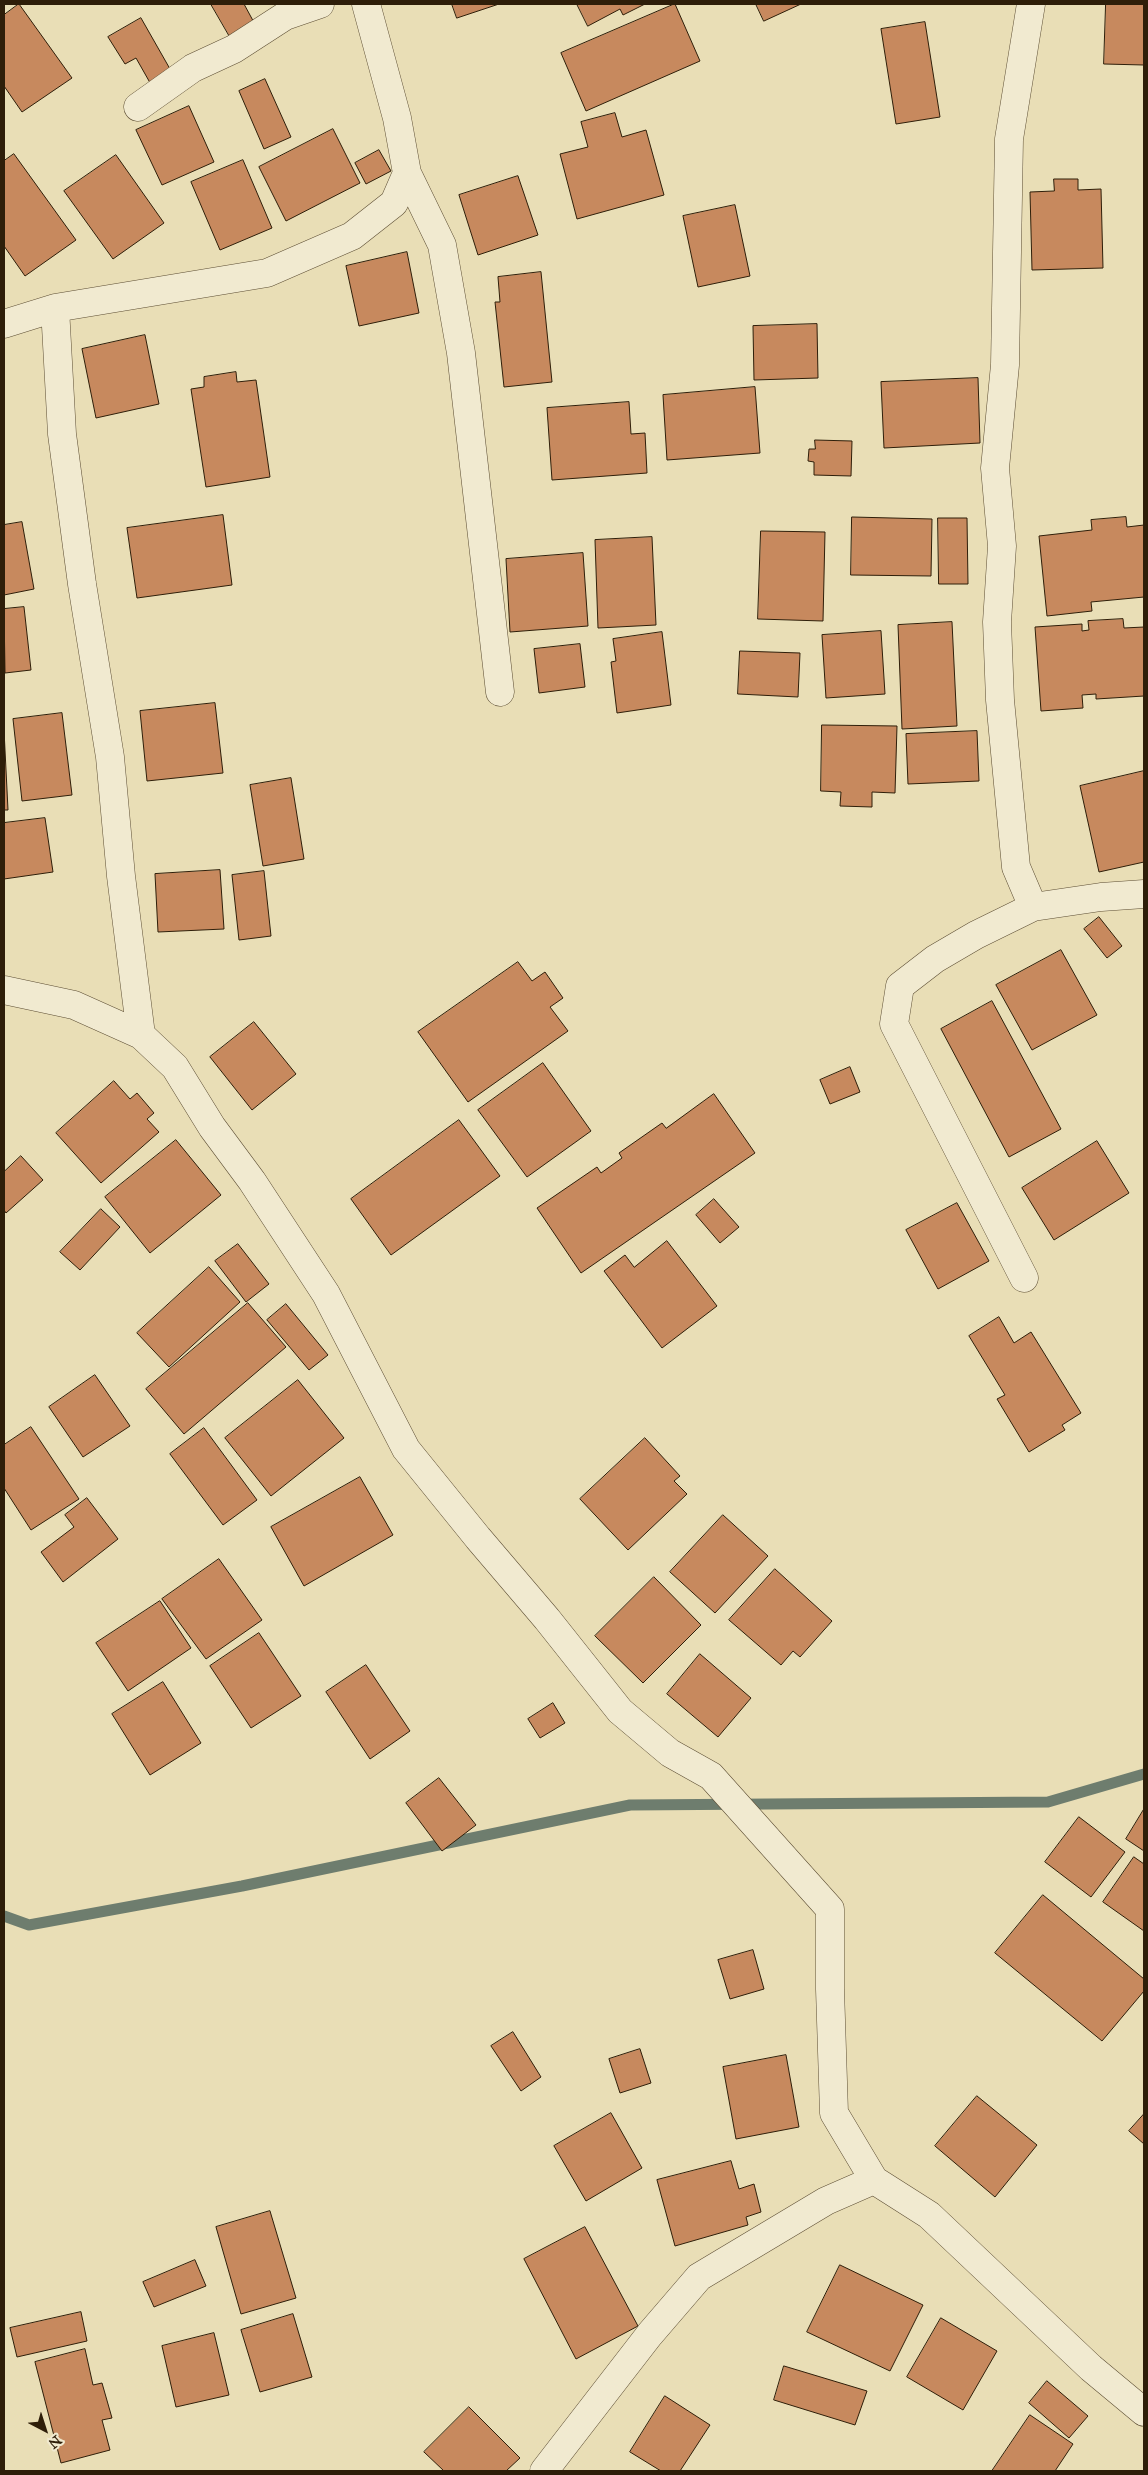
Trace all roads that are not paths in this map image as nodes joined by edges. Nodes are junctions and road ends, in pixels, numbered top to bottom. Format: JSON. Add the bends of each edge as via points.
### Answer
{"nodes":[{"id":1,"x":320,"y":4,"type":"edge"},
{"id":2,"x":366,"y":4,"type":"edge"},
{"id":3,"x":1031,"y":4,"type":"edge"},
{"id":4,"x":138,"y":107,"type":"dead end"},
{"id":5,"x":406,"y":173,"type":"junction"},
{"id":6,"x":55,"y":308,"type":"junction"},
{"id":7,"x":4,"y":324,"type":"edge"},
{"id":8,"x":500,"y":692,"type":"dead end"},
{"id":9,"x":1144,"y":894,"type":"edge"},
{"id":10,"x":1033,"y":907,"type":"junction"},
{"id":11,"x":4,"y":990,"type":"edge"},
{"id":12,"x":141,"y":1035,"type":"junction"},
{"id":13,"x":1024,"y":1278,"type":"dead end"},
{"id":14,"x":874,"y":2180,"type":"junction"},
{"id":15,"x":1144,"y":2412,"type":"edge"},
{"id":16,"x":544,"y":2471,"type":"edge"}],
"edges":[{"from":1,"to":4,"type":"street","via":[[285,16],[234,49],[193,68]]},
{"from":2,"to":5,"type":"street","via":[[397,118]]},
{"from":3,"to":10,"type":"street","via":[[1009,139],[1005,364],[995,468],[1002,546],[997,622],[1000,700],[1016,866]]},
{"from":5,"to":6,"type":"street","via":[[394,203],[352,236],[267,272]]},
{"from":5,"to":8,"type":"street","via":[[442,245],[461,353]]},
{"from":6,"to":7,"type":"street"},
{"from":6,"to":12,"type":"street","via":[[62,434],[110,757]]},
{"from":9,"to":10,"type":"street"},
{"from":10,"to":13,"type":"street","via":[[935,959],[900,986],[894,1024]]},
{"from":11,"to":12,"type":"street","via":[[74,1004]]},
{"from":12,"to":14,"type":"street","via":[[175,1067],[212,1128],[252,1181],[326,1294],[412,1457],[620,1711],[670,1754],[711,1776],[830,1909],[834,2113]]},
{"from":14,"to":15,"type":"street","via":[[929,2215],[1091,2368]]},
{"from":14,"to":16,"type":"street","via":[[826,2201],[699,2277],[650,2334]]}]}
